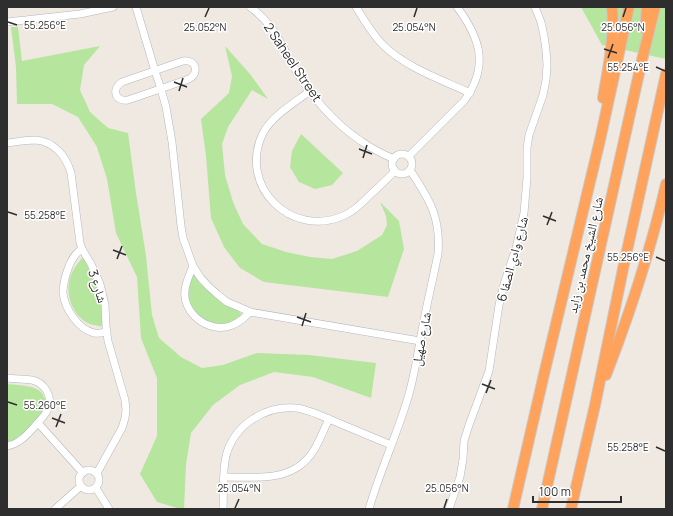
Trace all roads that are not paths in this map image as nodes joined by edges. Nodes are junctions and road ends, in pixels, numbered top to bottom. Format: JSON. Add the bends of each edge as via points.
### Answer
{"nodes":[{"id":1,"x":113,"y":7,"type":"edge"},
{"id":2,"x":136,"y":7,"type":"edge"},
{"id":3,"x":250,"y":7,"type":"edge"},
{"id":4,"x":356,"y":7,"type":"edge"},
{"id":5,"x":457,"y":7,"type":"edge"},
{"id":6,"x":535,"y":7,"type":"edge"},
{"id":7,"x":612,"y":7,"type":"edge"},
{"id":8,"x":629,"y":7,"type":"edge"},
{"id":9,"x":647,"y":7,"type":"edge"},
{"id":10,"x":655,"y":7,"type":"edge"},
{"id":11,"x":7,"y":22,"type":"edge"},
{"id":12,"x":642,"y":60,"type":"junction"},
{"id":13,"x":155,"y":71,"type":"junction"},
{"id":14,"x":666,"y":74,"type":"edge"},
{"id":15,"x":161,"y":89,"type":"junction"},
{"id":16,"x":310,"y":91,"type":"junction"},
{"id":17,"x":470,"y":93,"type":"junction"},
{"id":18,"x":600,"y":140,"type":"junction"},
{"id":19,"x":7,"y":143,"type":"edge"},
{"id":20,"x":409,"y":156,"type":"junction"},
{"id":21,"x":394,"y":159,"type":"junction"},
{"id":22,"x":410,"y":170,"type":"junction"},
{"id":23,"x":395,"y":171,"type":"junction"},
{"id":24,"x":666,"y":184,"type":"edge"},
{"id":25,"x":82,"y":249,"type":"junction"},
{"id":26,"x":193,"y":266,"type":"junction"},
{"id":27,"x":250,"y":312,"type":"junction"},
{"id":28,"x":106,"y":332,"type":"junction"},
{"id":29,"x":420,"y":341,"type":"junction"},
{"id":30,"x":7,"y":378,"type":"edge"},
{"id":31,"x":595,"y":405,"type":"junction"},
{"id":32,"x":329,"y":419,"type":"junction"},
{"id":33,"x":38,"y":423,"type":"junction"},
{"id":34,"x":391,"y":445,"type":"junction"},
{"id":35,"x":7,"y":446,"type":"edge"},
{"id":36,"x":83,"y":473,"type":"junction"},
{"id":37,"x":97,"y":473,"type":"junction"},
{"id":38,"x":224,"y":477,"type":"junction"},
{"id":39,"x":81,"y":486,"type":"junction"},
{"id":40,"x":96,"y":488,"type":"junction"},
{"id":41,"x":55,"y":509,"type":"edge"},
{"id":42,"x":109,"y":509,"type":"edge"},
{"id":43,"x":223,"y":509,"type":"edge"},
{"id":44,"x":370,"y":509,"type":"edge"},
{"id":45,"x":449,"y":509,"type":"edge"},
{"id":46,"x":513,"y":509,"type":"edge"},
{"id":47,"x":542,"y":509,"type":"edge"},
{"id":48,"x":571,"y":509,"type":"edge"}],
"edges":[{"from":1,"to":11,"type":"street","via":[[80,14]]},
{"from":2,"to":13,"type":"street"},
{"from":3,"to":16,"type":"street","name":"2 Saheel Street","via":[[274,30]]},
{"from":4,"to":17,"type":"street","via":[[374,35],[394,54],[405,62]]},
{"from":5,"to":17,"type":"street","via":[[476,38],[479,50],[478,73]]},
{"from":6,"to":45,"type":"street","name":"شارع وادي الصفا 6","via":[[544,36],[547,65],[543,95],[529,135],[524,213],[499,305],[489,371],[464,441],[460,477]]},
{"from":7,"to":18,"type":"highway","via":[[612,39],[601,110]]},
{"from":8,"to":18,"type":"highway"},
{"from":9,"to":12,"type":"highway"},
{"from":10,"to":12,"type":"highway","name":"شارع الشيخ محمد بن زايد"},
{"from":12,"to":47,"type":"highway","name":"شارع الشيخ محمد بن زايد"},
{"from":13,"to":15,"type":"street"},
{"from":13,"to":15,"type":"street","via":[[187,61],[195,67],[192,78]]},
{"from":13,"to":15,"type":"street","via":[[119,84],[116,94],[121,100],[128,100]]},
{"from":14,"to":31,"type":"highway"},
{"from":15,"to":26,"type":"street","via":[[172,142],[182,232]]},
{"from":16,"to":21,"type":"street","name":"2 Saheel Street","via":[[338,123],[359,140]]},
{"from":16,"to":23,"type":"street","via":[[271,121],[259,145],[257,158],[261,184],[276,205],[299,219],[312,222],[338,218],[358,207]]},
{"from":17,"to":20,"type":"street"},
{"from":18,"to":46,"type":"highway"},
{"from":19,"to":25,"type":"street","name":"3 شارع","via":[[36,140],[52,145],[65,157],[71,173]]},
{"from":20,"to":21,"type":"street","via":[[399,154]]},
{"from":20,"to":22,"type":"street","via":[[412,162]]},
{"from":21,"to":23,"type":"street","via":[[392,165]]},
{"from":22,"to":23,"type":"street","via":[[401,174]]},
{"from":22,"to":29,"type":"street","name":"شارع صهيل","via":[[429,199],[438,232],[438,254]]},
{"from":24,"to":31,"type":"highway","via":[[625,327]]},
{"from":25,"to":28,"type":"street","name":"3 شارع","via":[[100,284],[105,305]]},
{"from":25,"to":28,"type":"street","via":[[74,255],[68,268],[63,292],[66,304],[70,313],[85,329],[100,334]]},
{"from":26,"to":27,"type":"street","via":[[217,294]]},
{"from":26,"to":27,"type":"street","via":[[184,291],[192,315],[203,323],[222,327],[241,321]]},
{"from":27,"to":29,"type":"street"},
{"from":28,"to":37,"type":"street","name":"3 شارع","via":[[126,410],[122,428]]},
{"from":29,"to":34,"type":"street","name":"شارع صهيل","via":[[409,393]]},
{"from":30,"to":33,"type":"street","via":[[31,380],[47,391],[50,404],[48,411]]},
{"from":31,"to":48,"type":"highway"},
{"from":32,"to":34,"type":"street"},
{"from":32,"to":38,"type":"street","via":[[308,459],[292,471],[272,477]]},
{"from":32,"to":38,"type":"street","via":[[306,410],[292,408],[256,417],[240,430],[229,446]]},
{"from":33,"to":35,"type":"street","via":[[27,435]]},
{"from":33,"to":36,"type":"street"},
{"from":34,"to":44,"type":"street","name":"شارع صهيل"},
{"from":36,"to":37,"type":"street","via":[[92,470]]},
{"from":36,"to":39,"type":"street","via":[[80,478]]},
{"from":37,"to":40,"type":"street","via":[[100,479]]},
{"from":38,"to":43,"type":"street"},
{"from":39,"to":40,"type":"street","via":[[87,490]]},
{"from":39,"to":41,"type":"street"},
{"from":40,"to":42,"type":"street"}]}
